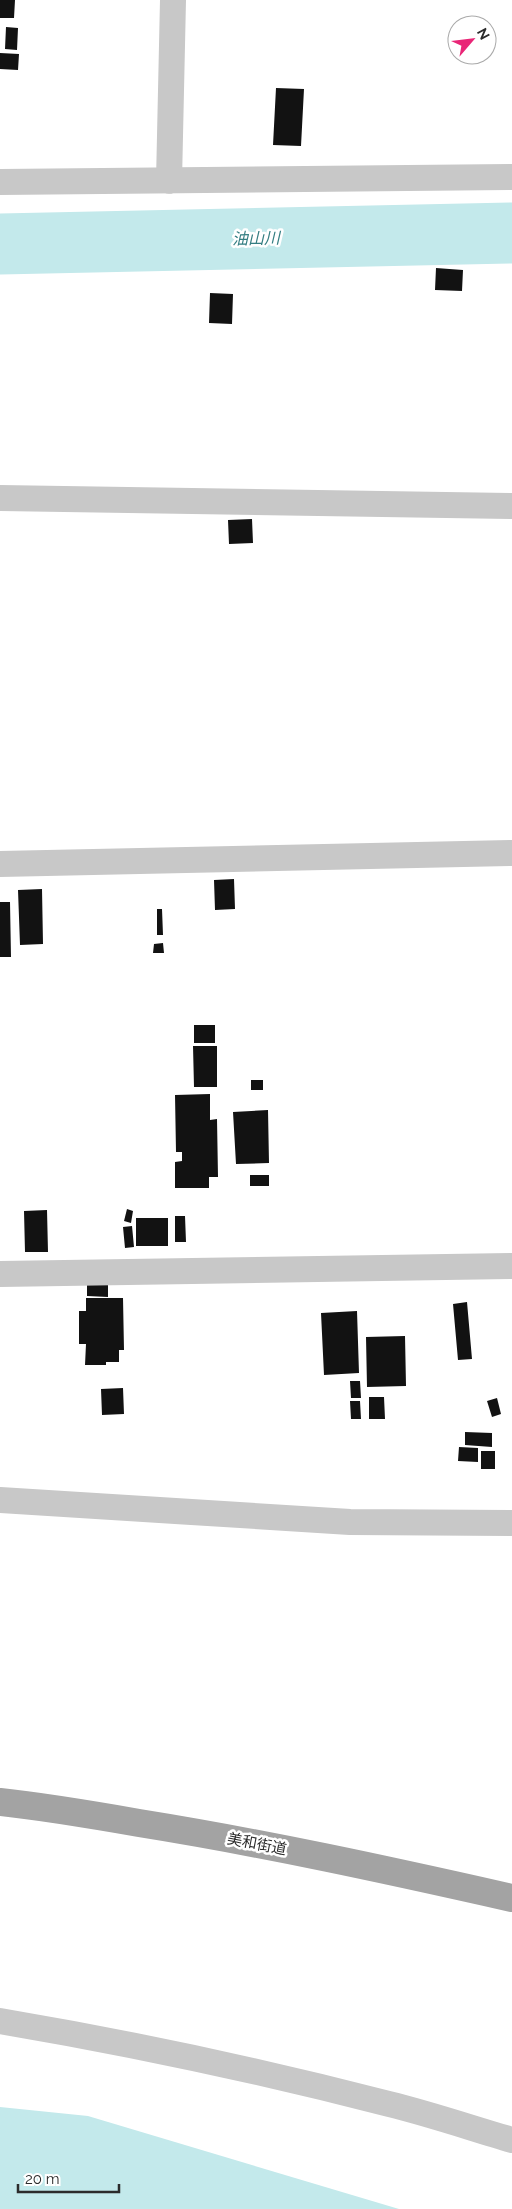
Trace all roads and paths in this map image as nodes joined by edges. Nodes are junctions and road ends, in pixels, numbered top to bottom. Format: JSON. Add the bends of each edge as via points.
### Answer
{"nodes":[{"id":1,"x":173,"y":0,"type":"edge"},
{"id":2,"x":512,"y":177,"type":"edge"},
{"id":3,"x":168,"y":181,"type":"junction"},
{"id":4,"x":0,"y":182,"type":"edge"},
{"id":5,"x":0,"y":498,"type":"edge"},
{"id":6,"x":512,"y":506,"type":"edge"},
{"id":7,"x":512,"y":853,"type":"edge"},
{"id":8,"x":0,"y":864,"type":"edge"},
{"id":9,"x":512,"y":1266,"type":"edge"},
{"id":10,"x":0,"y":1274,"type":"edge"},
{"id":11,"x":0,"y":1500,"type":"edge"},
{"id":12,"x":512,"y":1523,"type":"edge"},
{"id":13,"x":0,"y":1802,"type":"edge"},
{"id":14,"x":512,"y":1898,"type":"edge"},
{"id":15,"x":0,"y":2021,"type":"edge"},
{"id":16,"x":512,"y":2140,"type":"edge"}],
"edges":[{"from":1,"to":3,"type":"street"},
{"from":2,"to":3,"type":"street"},
{"from":3,"to":4,"type":"street"},
{"from":5,"to":6,"type":"street"},
{"from":7,"to":8,"type":"street"},
{"from":9,"to":10,"type":"street"},
{"from":11,"to":12,"type":"street","via":[[350,1522]]},
{"from":13,"to":14,"type":"main road","name":"美和街道","via":[[196,1832],[344,1860]]},
{"from":15,"to":16,"type":"street","via":[[80,2034],[275,2077],[390,2104]]}]}
